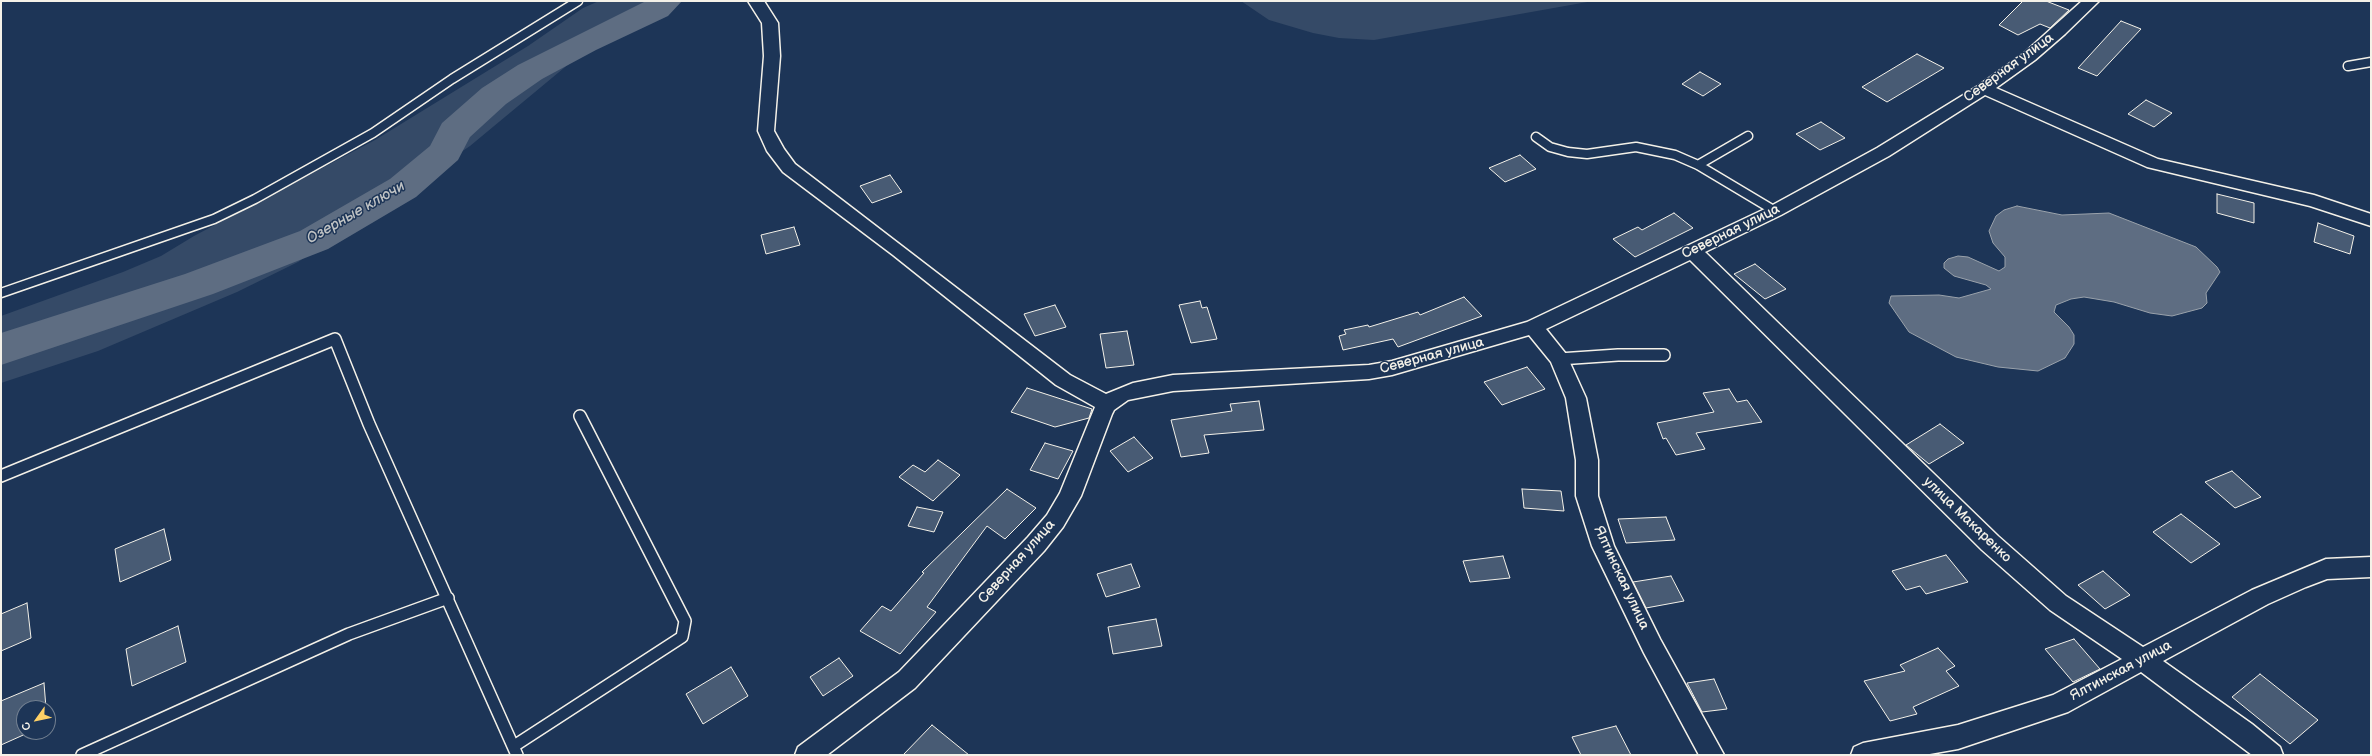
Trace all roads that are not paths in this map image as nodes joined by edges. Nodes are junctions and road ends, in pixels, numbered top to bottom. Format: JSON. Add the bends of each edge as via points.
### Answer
{"nodes":[{"id":1,"x":578,"y":1,"type":"edge"},
{"id":2,"x":756,"y":1,"type":"edge"},
{"id":3,"x":2091,"y":1,"type":"edge"},
{"id":4,"x":2371,"y":62,"type":"edge"},
{"id":5,"x":2348,"y":66,"type":"dead end"},
{"id":6,"x":1984,"y":89,"type":"junction"},
{"id":7,"x":1748,"y":136,"type":"dead end"},
{"id":8,"x":1536,"y":137,"type":"dead end"},
{"id":9,"x":1698,"y":165,"type":"junction"},
{"id":10,"x":1775,"y":211,"type":"junction"},
{"id":11,"x":2371,"y":220,"type":"edge"},
{"id":12,"x":1692,"y":251,"type":"junction"},
{"id":13,"x":1,"y":293,"type":"edge"},
{"id":14,"x":1533,"y":327,"type":"junction"},
{"id":15,"x":1664,"y":355,"type":"dead end"},
{"id":16,"x":1559,"y":359,"type":"junction"},
{"id":17,"x":1107,"y":404,"type":"junction"},
{"id":18,"x":580,"y":416,"type":"dead end"},
{"id":19,"x":1,"y":476,"type":"edge"},
{"id":20,"x":2371,"y":567,"type":"edge"},
{"id":21,"x":448,"y":598,"type":"junction"},
{"id":22,"x":2143,"y":660,"type":"junction"},
{"id":23,"x":516,"y":750,"type":"edge"},
{"id":24,"x":82,"y":755,"type":"edge"},
{"id":25,"x":807,"y":755,"type":"edge"},
{"id":26,"x":1712,"y":755,"type":"edge"},
{"id":27,"x":1863,"y":755,"type":"edge"},
{"id":28,"x":2271,"y":755,"type":"edge"}],
"edges":[{"from":1,"to":13,"type":"lane","via":[[452,79],[373,133],[255,198],[201,224]]},
{"from":2,"to":17,"type":"street","via":[[770,23],[771,36],[772,56],[766,131],[776,151],[789,168],[1063,380]]},
{"from":3,"to":6,"type":"street","name":"Северная улица","via":[[2029,57]]},
{"from":4,"to":5,"type":"lane"},
{"from":6,"to":10,"type":"street","name":"Северная улица","via":[[1883,152]]},
{"from":6,"to":11,"type":"street","via":[[2153,163],[2314,201]]},
{"from":7,"to":9,"type":"lane"},
{"from":8,"to":9,"type":"lane","via":[[1550,147],[1568,152],[1587,154],[1636,146],[1675,155]]},
{"from":9,"to":10,"type":"lane"},
{"from":10,"to":12,"type":"street","name":"Северная улица"},
{"from":12,"to":14,"type":"street","name":"Северная улица"},
{"from":12,"to":22,"type":"street","name":"улица Макаренко","via":[[1990,543],[2058,603]]},
{"from":14,"to":16,"type":"street","name":"Ялтинская улица"},
{"from":14,"to":17,"type":"street","name":"Северная улица","via":[[1392,368],[1369,372],[1173,383],[1134,391]]},
{"from":15,"to":16,"type":"lane","via":[[1618,354]]},
{"from":16,"to":26,"type":"street","name":"Ялтинская улица","via":[[1576,398],[1587,460],[1587,496],[1603,546],[1652,646]]},
{"from":17,"to":25,"type":"street","name":"Северная улица","via":[[1070,496],[1055,521],[1036,544],[907,680]]},
{"from":18,"to":23,"type":"lane","via":[[684,621],[682,637]]},
{"from":19,"to":21,"type":"lane","via":[[335,339],[369,424]]},
{"from":20,"to":22,"type":"street","name":"Ялтинская улица","via":[[2326,569],[2298,580],[2260,597]]},
{"from":21,"to":23,"type":"lane"},
{"from":21,"to":24,"type":"lane","via":[[349,634]]},
{"from":22,"to":27,"type":"street","name":"Ялтинская улица","via":[[2059,704],[1958,737]]},
{"from":22,"to":28,"type":"street","name":"улица Макаренко"}]}
